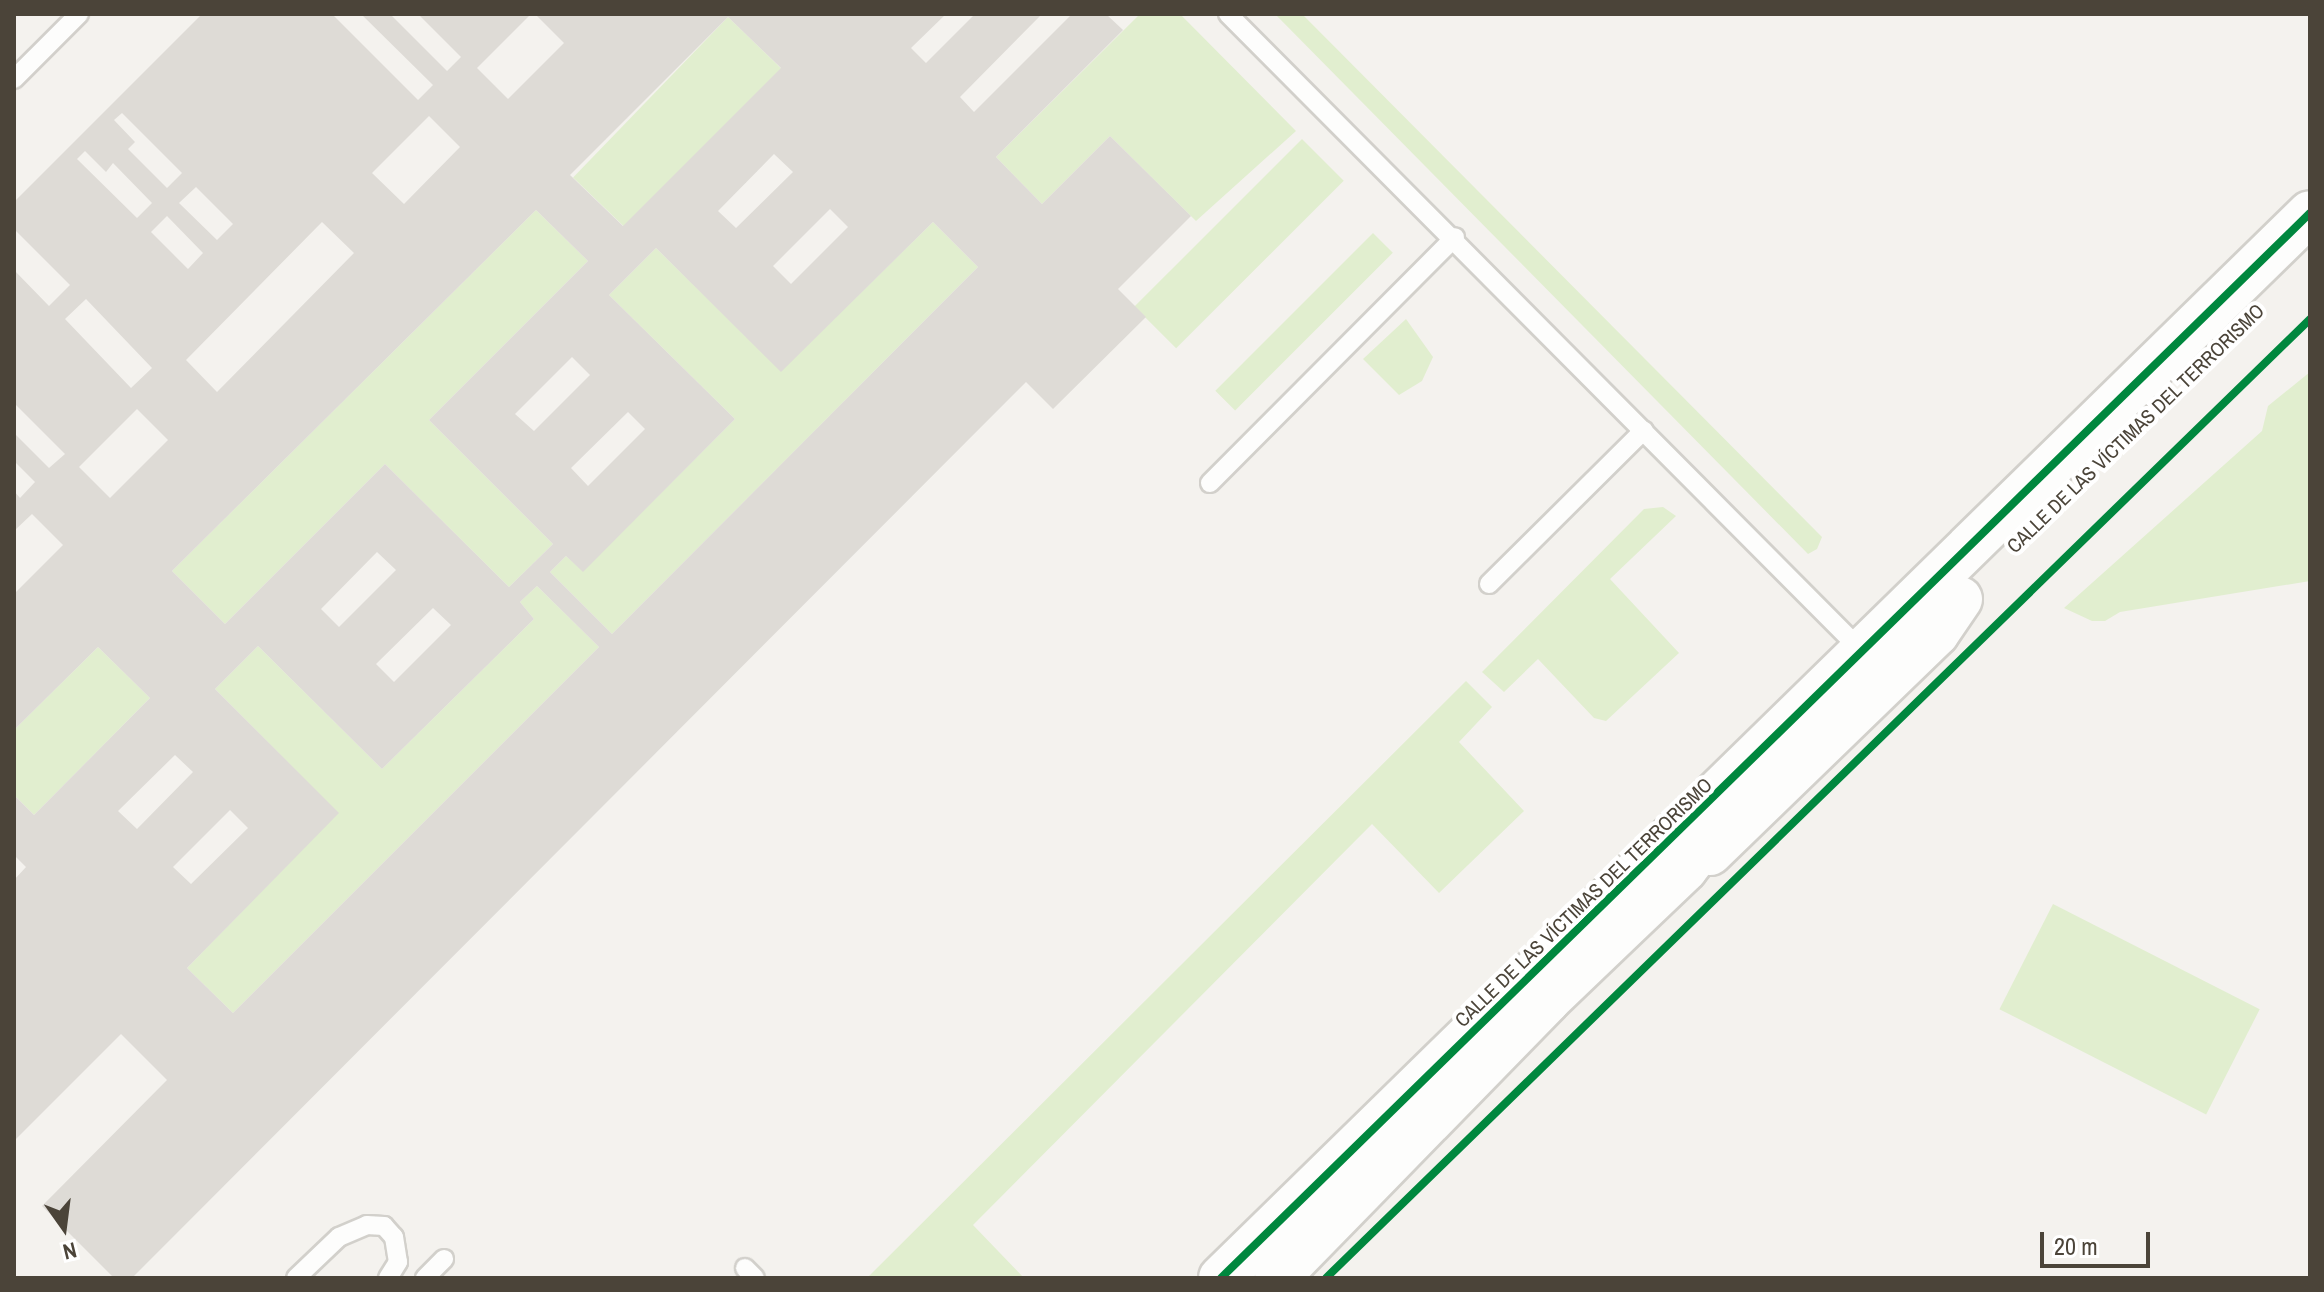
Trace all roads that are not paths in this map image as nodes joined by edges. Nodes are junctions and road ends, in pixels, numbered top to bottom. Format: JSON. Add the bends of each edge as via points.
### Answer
{"nodes":[{"id":1,"x":79,"y":14,"type":"edge"},
{"id":2,"x":1228,"y":14,"type":"edge"},
{"id":3,"x":14,"y":79,"type":"edge"},
{"id":4,"x":2310,"y":213,"type":"edge"},
{"id":5,"x":1455,"y":237,"type":"junction"},
{"id":6,"x":2310,"y":256,"type":"edge"},
{"id":7,"x":1644,"y":430,"type":"junction"},
{"id":8,"x":1210,"y":483,"type":"dead end"},
{"id":9,"x":1489,"y":584,"type":"dead end"},
{"id":10,"x":1960,"y":599,"type":"junction"},
{"id":11,"x":1863,"y":653,"type":"junction"},
{"id":12,"x":1685,"y":869,"type":"junction"},
{"id":13,"x":444,"y":1259,"type":"dead end"},
{"id":14,"x":296,"y":1278,"type":"edge"},
{"id":15,"x":388,"y":1278,"type":"edge"},
{"id":16,"x":425,"y":1278,"type":"edge"},
{"id":17,"x":1221,"y":1278,"type":"edge"},
{"id":18,"x":1277,"y":1278,"type":"edge"}],
"edges":[{"from":1,"to":3,"type":"lane"},
{"from":2,"to":5,"type":"lane"},
{"from":4,"to":11,"type":"street","name":"CALLE DE LAS VÍCTIMAS DEL TERRORISMO"},
{"from":5,"to":7,"type":"lane"},
{"from":5,"to":8,"type":"lane"},
{"from":6,"to":10,"type":"street","name":"CALLE DE LAS VÍCTIMAS DEL TERRORISMO"},
{"from":7,"to":9,"type":"lane"},
{"from":7,"to":11,"type":"lane"},
{"from":10,"to":11,"type":"street","name":"CALLE DE LAS VÍCTIMAS DEL TERRORISMO","via":[[1900,647]]},
{"from":10,"to":12,"type":"street","name":"CALLE DE LAS VÍCTIMAS DEL TERRORISMO","via":[[1937,633],[1746,822]]},
{"from":11,"to":12,"type":"street","name":"CALLE DE LAS VÍCTIMAS DEL TERRORISMO","via":[[1864,672],[1854,693],[1717,825]]},
{"from":11,"to":17,"type":"street","name":"CALLE DE LAS VÍCTIMAS DEL TERRORISMO"},
{"from":12,"to":18,"type":"street","name":"CALLE DE LAS VÍCTIMAS DEL TERRORISMO","via":[[1548,1000]]},
{"from":13,"to":16,"type":"lane"},
{"from":14,"to":15,"type":"lane","via":[[339,1237],[367,1225],[384,1226],[394,1237],[398,1262]]}]}
